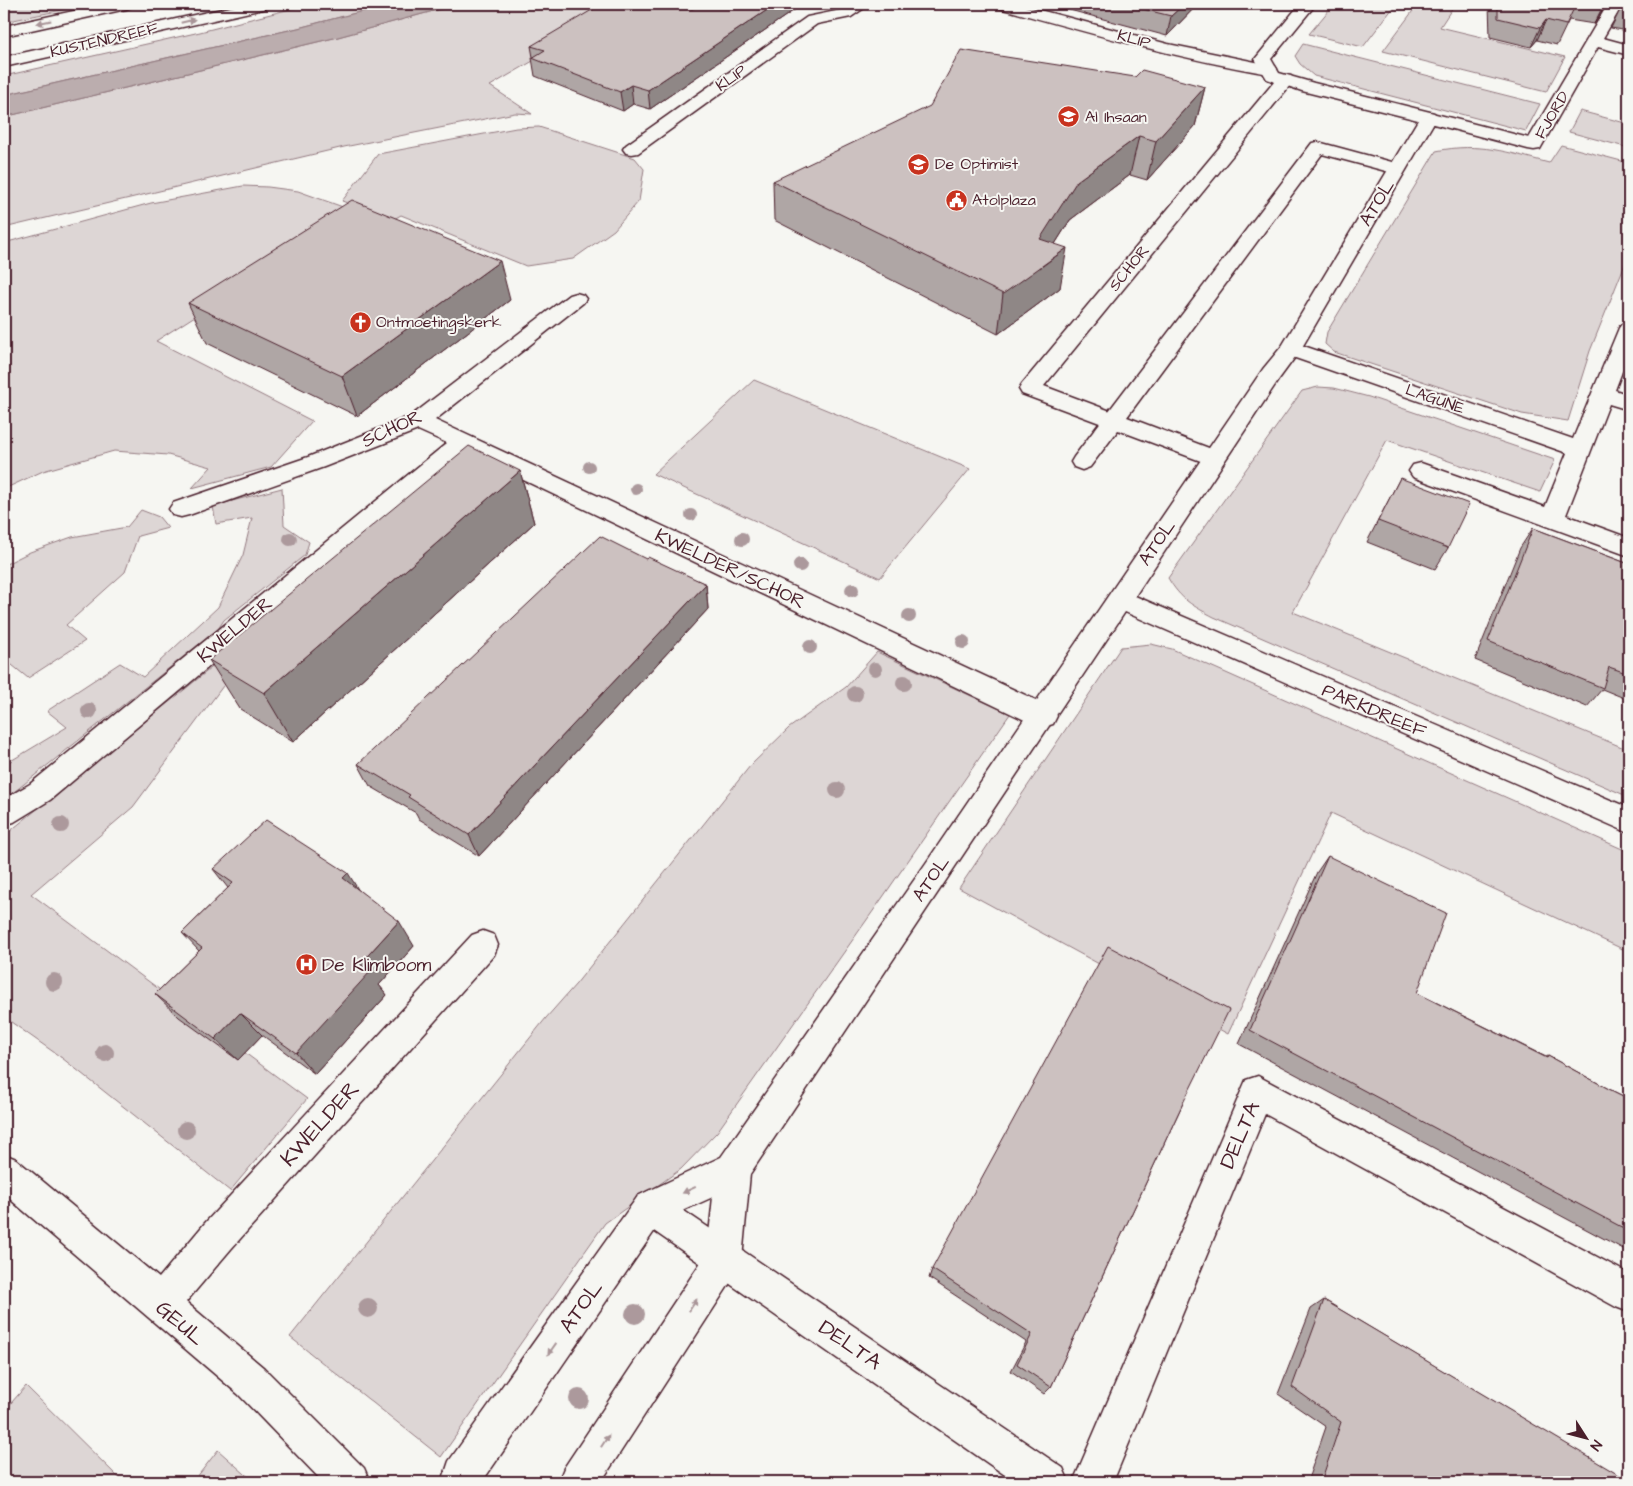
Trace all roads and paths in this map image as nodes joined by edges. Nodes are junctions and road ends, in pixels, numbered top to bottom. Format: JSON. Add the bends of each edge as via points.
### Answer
{"nodes":[{"id":1,"x":126,"y":4,"type":"edge"},
{"id":2,"x":257,"y":4,"type":"edge"},
{"id":3,"x":862,"y":4,"type":"edge"},
{"id":4,"x":1001,"y":4,"type":"edge"},
{"id":5,"x":1308,"y":4,"type":"edge"},
{"id":6,"x":1616,"y":4,"type":"edge"},
{"id":7,"x":4,"y":31,"type":"edge"},
{"id":8,"x":1594,"y":41,"type":"junction"},
{"id":9,"x":1629,"y":50,"type":"edge"},
{"id":10,"x":4,"y":62,"type":"edge"},
{"id":11,"x":1269,"y":69,"type":"junction"},
{"id":12,"x":1285,"y":80,"type":"junction"},
{"id":13,"x":1428,"y":117,"type":"junction"},
{"id":14,"x":632,"y":149,"type":"dead end"},
{"id":15,"x":1397,"y":169,"type":"junction"},
{"id":16,"x":576,"y":299,"type":"dead end"},
{"id":17,"x":1629,"y":328,"type":"edge"},
{"id":18,"x":1291,"y":349,"type":"junction"},
{"id":19,"x":1602,"y":394,"type":"junction"},
{"id":20,"x":1629,"y":403,"type":"edge"},
{"id":21,"x":1113,"y":420,"type":"junction"},
{"id":22,"x":419,"y":421,"type":"junction"},
{"id":23,"x":463,"y":442,"type":"junction"},
{"id":24,"x":1580,"y":449,"type":"junction"},
{"id":25,"x":1214,"y":458,"type":"junction"},
{"id":26,"x":1082,"y":462,"type":"dead end"},
{"id":27,"x":1421,"y":471,"type":"dead end"},
{"id":28,"x":181,"y":509,"type":"dead end"},
{"id":29,"x":1552,"y":519,"type":"junction"},
{"id":30,"x":1629,"y":547,"type":"edge"},
{"id":31,"x":1119,"y":598,"type":"junction"},
{"id":32,"x":1042,"y":716,"type":"junction"},
{"id":33,"x":4,"y":812,"type":"edge"},
{"id":34,"x":1629,"y":822,"type":"edge"},
{"id":35,"x":483,"y":944,"type":"dead end"},
{"id":36,"x":733,"y":1169,"type":"junction"},
{"id":37,"x":4,"y":1171,"type":"edge"},
{"id":38,"x":650,"y":1208,"type":"junction"},
{"id":39,"x":724,"y":1259,"type":"junction"},
{"id":40,"x":1629,"y":1294,"type":"edge"},
{"id":41,"x":160,"y":1305,"type":"junction"},
{"id":42,"x":350,"y":1482,"type":"edge"},
{"id":43,"x":462,"y":1482,"type":"edge"},
{"id":44,"x":578,"y":1482,"type":"edge"},
{"id":45,"x":1049,"y":1482,"type":"edge"},
{"id":46,"x":1093,"y":1482,"type":"edge"}],
"edges":[{"from":1,"to":7,"type":"street","name":"KUSTENDREEF","one_way":true},
{"from":10,"to":2,"type":"street","name":"KUSTENDREEF","one_way":true},
{"from":3,"to":14,"type":"street","name":"KLIP","via":[[846,14],[812,20]]},
{"from":4,"to":11,"type":"street","name":"KLIP","via":[[1176,51]]},
{"from":5,"to":11,"type":"street","via":[[1263,59]]},
{"from":6,"to":8,"type":"street","name":"FJORD"},
{"from":8,"to":9,"type":"street"},
{"from":8,"to":13,"type":"street","name":"FJORD","via":[[1534,145]]},
{"from":11,"to":12,"type":"street","via":[[1274,76]]},
{"from":12,"to":13,"type":"street"},
{"from":12,"to":21,"type":"street","name":"SCHOR","via":[[1030,389]]},
{"from":13,"to":15,"type":"street","name":"ATOL"},
{"from":15,"to":18,"type":"street","name":"ATOL"},
{"from":15,"to":21,"type":"street","via":[[1318,147]]},
{"from":16,"to":22,"type":"street","name":"SCHOR"},
{"from":17,"to":19,"type":"street"},
{"from":18,"to":24,"type":"street","name":"LAGUNE"},
{"from":18,"to":25,"type":"street","name":"ATOL"},
{"from":19,"to":20,"type":"street"},
{"from":19,"to":24,"type":"street"},
{"from":21,"to":25,"type":"street","name":"SCHOR"},
{"from":21,"to":26,"type":"street"},
{"from":22,"to":23,"type":"street","name":"KWELDER/SCHOR"},
{"from":22,"to":28,"type":"street","name":"SCHOR","via":[[316,462]]},
{"from":23,"to":32,"type":"street","name":"KWELDER/SCHOR"},
{"from":23,"to":33,"type":"street","name":"KWELDER","via":[[40,792]]},
{"from":24,"to":29,"type":"street"},
{"from":25,"to":31,"type":"street","name":"ATOL"},
{"from":27,"to":29,"type":"street"},
{"from":29,"to":30,"type":"street"},
{"from":31,"to":32,"type":"street","name":"ATOL"},
{"from":31,"to":34,"type":"street","name":"PARKDREEF"},
{"from":32,"to":36,"type":"street","name":"ATOL"},
{"from":35,"to":41,"type":"street","name":"KWELDER","via":[[218,1236]]},
{"from":36,"to":38,"type":"street","name":"ATOL","one_way":true},
{"from":36,"to":39,"type":"street","name":"ATOL"},
{"from":37,"to":41,"type":"street","name":"GEUL"},
{"from":38,"to":39,"type":"street","name":"DELTA"},
{"from":38,"to":43,"type":"street","name":"ATOL","one_way":true,"via":[[463,1476]]},
{"from":44,"to":39,"type":"street","name":"ATOL","one_way":true},
{"from":39,"to":45,"type":"street","name":"DELTA"},
{"from":40,"to":46,"type":"street","name":"DELTA","via":[[1258,1092]]},
{"from":41,"to":42,"type":"street","name":"GEUL","via":[[251,1381]]}]}
